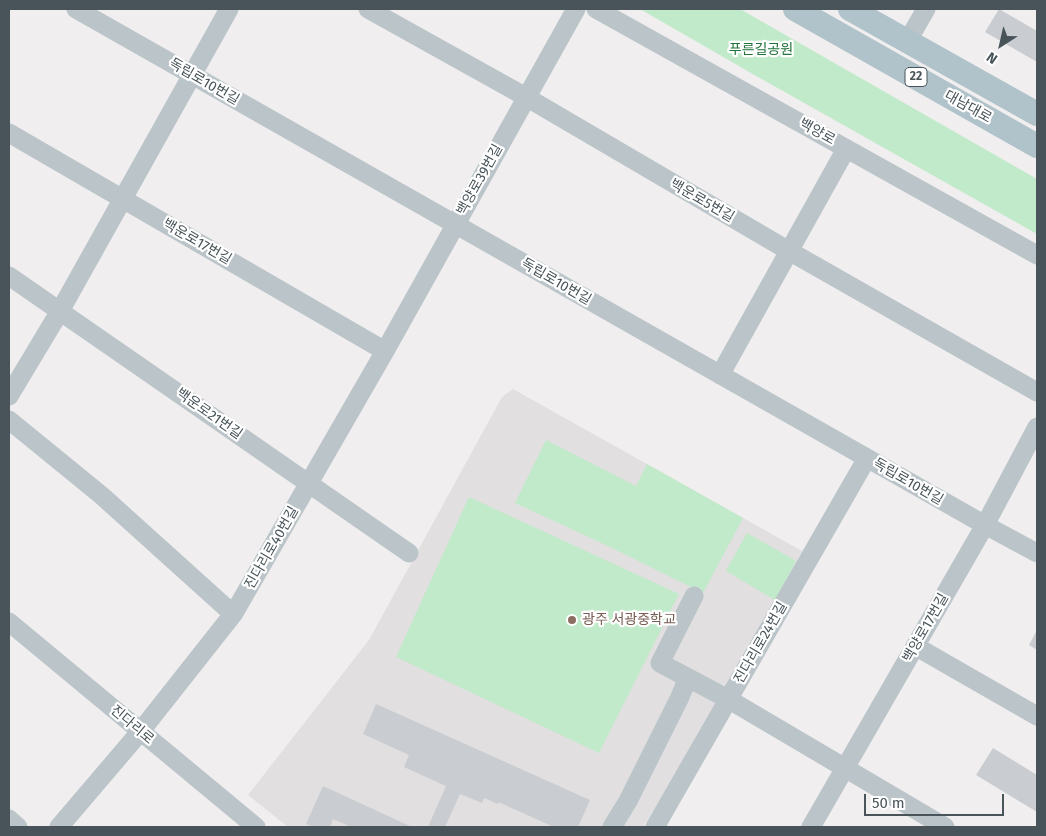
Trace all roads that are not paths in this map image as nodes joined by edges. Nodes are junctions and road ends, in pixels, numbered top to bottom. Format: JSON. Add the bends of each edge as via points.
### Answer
{"nodes":[{"id":1,"x":76,"y":9,"type":"edge"},
{"id":2,"x":229,"y":9,"type":"edge"},
{"id":3,"x":368,"y":9,"type":"edge"},
{"id":4,"x":576,"y":9,"type":"edge"},
{"id":5,"x":596,"y":9,"type":"edge"},
{"id":6,"x":795,"y":9,"type":"edge"},
{"id":7,"x":850,"y":9,"type":"edge"},
{"id":8,"x":926,"y":9,"type":"edge"},
{"id":9,"x":907,"y":42,"type":"junction"},
{"id":10,"x":192,"y":75,"type":"junction"},
{"id":11,"x":526,"y":97,"type":"junction"},
{"id":12,"x":1037,"y":114,"type":"edge"},
{"id":13,"x":9,"y":133,"type":"edge"},
{"id":14,"x":1037,"y":146,"type":"edge"},
{"id":15,"x":846,"y":149,"type":"junction"},
{"id":16,"x":123,"y":199,"type":"junction"},
{"id":17,"x":456,"y":224,"type":"junction"},
{"id":18,"x":789,"y":251,"type":"junction"},
{"id":19,"x":1037,"y":255,"type":"edge"},
{"id":20,"x":9,"y":276,"type":"edge"},
{"id":21,"x":60,"y":311,"type":"junction"},
{"id":22,"x":385,"y":351,"type":"junction"},
{"id":23,"x":720,"y":375,"type":"junction"},
{"id":24,"x":1037,"y":392,"type":"edge"},
{"id":25,"x":9,"y":396,"type":"edge"},
{"id":26,"x":9,"y":420,"type":"edge"},
{"id":27,"x":1037,"y":427,"type":"edge"},
{"id":28,"x":867,"y":458,"type":"junction"},
{"id":29,"x":309,"y":483,"type":"junction"},
{"id":30,"x":985,"y":525,"type":"junction"},
{"id":31,"x":409,"y":553,"type":"dead end"},
{"id":32,"x":1037,"y":553,"type":"edge"},
{"id":33,"x":694,"y":596,"type":"dead end"},
{"id":34,"x":233,"y":614,"type":"junction"},
{"id":35,"x":9,"y":622,"type":"edge"},
{"id":36,"x":915,"y":646,"type":"junction"},
{"id":37,"x":688,"y":678,"type":"junction"},
{"id":38,"x":728,"y":699,"type":"junction"},
{"id":39,"x":1037,"y":716,"type":"edge"},
{"id":40,"x":140,"y":732,"type":"junction"},
{"id":41,"x":845,"y":769,"type":"junction"},
{"id":42,"x":9,"y":819,"type":"edge"},
{"id":43,"x":18,"y":827,"type":"edge"},
{"id":44,"x":59,"y":827,"type":"edge"},
{"id":45,"x":256,"y":827,"type":"edge"},
{"id":46,"x":612,"y":827,"type":"edge"},
{"id":47,"x":655,"y":827,"type":"edge"},
{"id":48,"x":811,"y":827,"type":"edge"},
{"id":49,"x":945,"y":827,"type":"edge"}],
"edges":[{"from":1,"to":10,"type":"street","name":"독립로10번길"},
{"from":2,"to":10,"type":"street"},
{"from":3,"to":11,"type":"street","name":"백운로5번길"},
{"from":4,"to":11,"type":"street","name":"백양로39번길"},
{"from":5,"to":15,"type":"street","name":"백양로"},
{"from":6,"to":14,"type":"main road","name":"대남대로","number":"22"},
{"from":7,"to":9,"type":"main road","name":"대남대로","number":"22"},
{"from":8,"to":9,"type":"street"},
{"from":9,"to":12,"type":"main road","name":"대남대로","number":"22"},
{"from":10,"to":16,"type":"street"},
{"from":10,"to":17,"type":"street","name":"독립로10번길"},
{"from":11,"to":17,"type":"street","name":"백양로39번길"},
{"from":11,"to":18,"type":"street","name":"백운로5번길"},
{"from":13,"to":16,"type":"street","name":"백운로17번길"},
{"from":15,"to":18,"type":"street"},
{"from":15,"to":19,"type":"street","name":"백양로"},
{"from":16,"to":21,"type":"street"},
{"from":16,"to":22,"type":"street","name":"백운로17번길"},
{"from":17,"to":22,"type":"street","name":"백양로39번길"},
{"from":17,"to":23,"type":"street","name":"독립로10번길"},
{"from":18,"to":23,"type":"street"},
{"from":18,"to":24,"type":"street","name":"백운로5번길"},
{"from":20,"to":21,"type":"street","name":"백운로21번길"},
{"from":21,"to":25,"type":"street"},
{"from":21,"to":29,"type":"street","name":"백운로21번길"},
{"from":22,"to":29,"type":"street","name":"진다리로40번길"},
{"from":23,"to":28,"type":"street","name":"독립로10번길"},
{"from":26,"to":34,"type":"street","via":[[101,495]]},
{"from":27,"to":30,"type":"street","name":"백양로17번길"},
{"from":28,"to":30,"type":"street","name":"독립로10번길"},
{"from":28,"to":38,"type":"street","name":"진다리로24번길"},
{"from":29,"to":31,"type":"street","name":"백운로21번길"},
{"from":29,"to":34,"type":"street","name":"진다리로40번길"},
{"from":30,"to":32,"type":"street","name":"독립로10번길"},
{"from":30,"to":36,"type":"street","name":"백양로17번길"},
{"from":33,"to":37,"type":"street","via":[[660,663]]},
{"from":34,"to":40,"type":"street","name":"진다리로40번길"},
{"from":35,"to":40,"type":"street","name":"진다리로"},
{"from":36,"to":39,"type":"street"},
{"from":36,"to":41,"type":"street","name":"백양로17번길"},
{"from":37,"to":38,"type":"street"},
{"from":37,"to":46,"type":"street"},
{"from":38,"to":41,"type":"street"},
{"from":38,"to":47,"type":"street","name":"진다리로24번길"},
{"from":40,"to":44,"type":"street","name":"진다리로40번길"},
{"from":40,"to":45,"type":"street","name":"진다리로"},
{"from":41,"to":48,"type":"street","name":"백양로17번길"},
{"from":41,"to":49,"type":"street"},
{"from":42,"to":43,"type":"street"}]}
